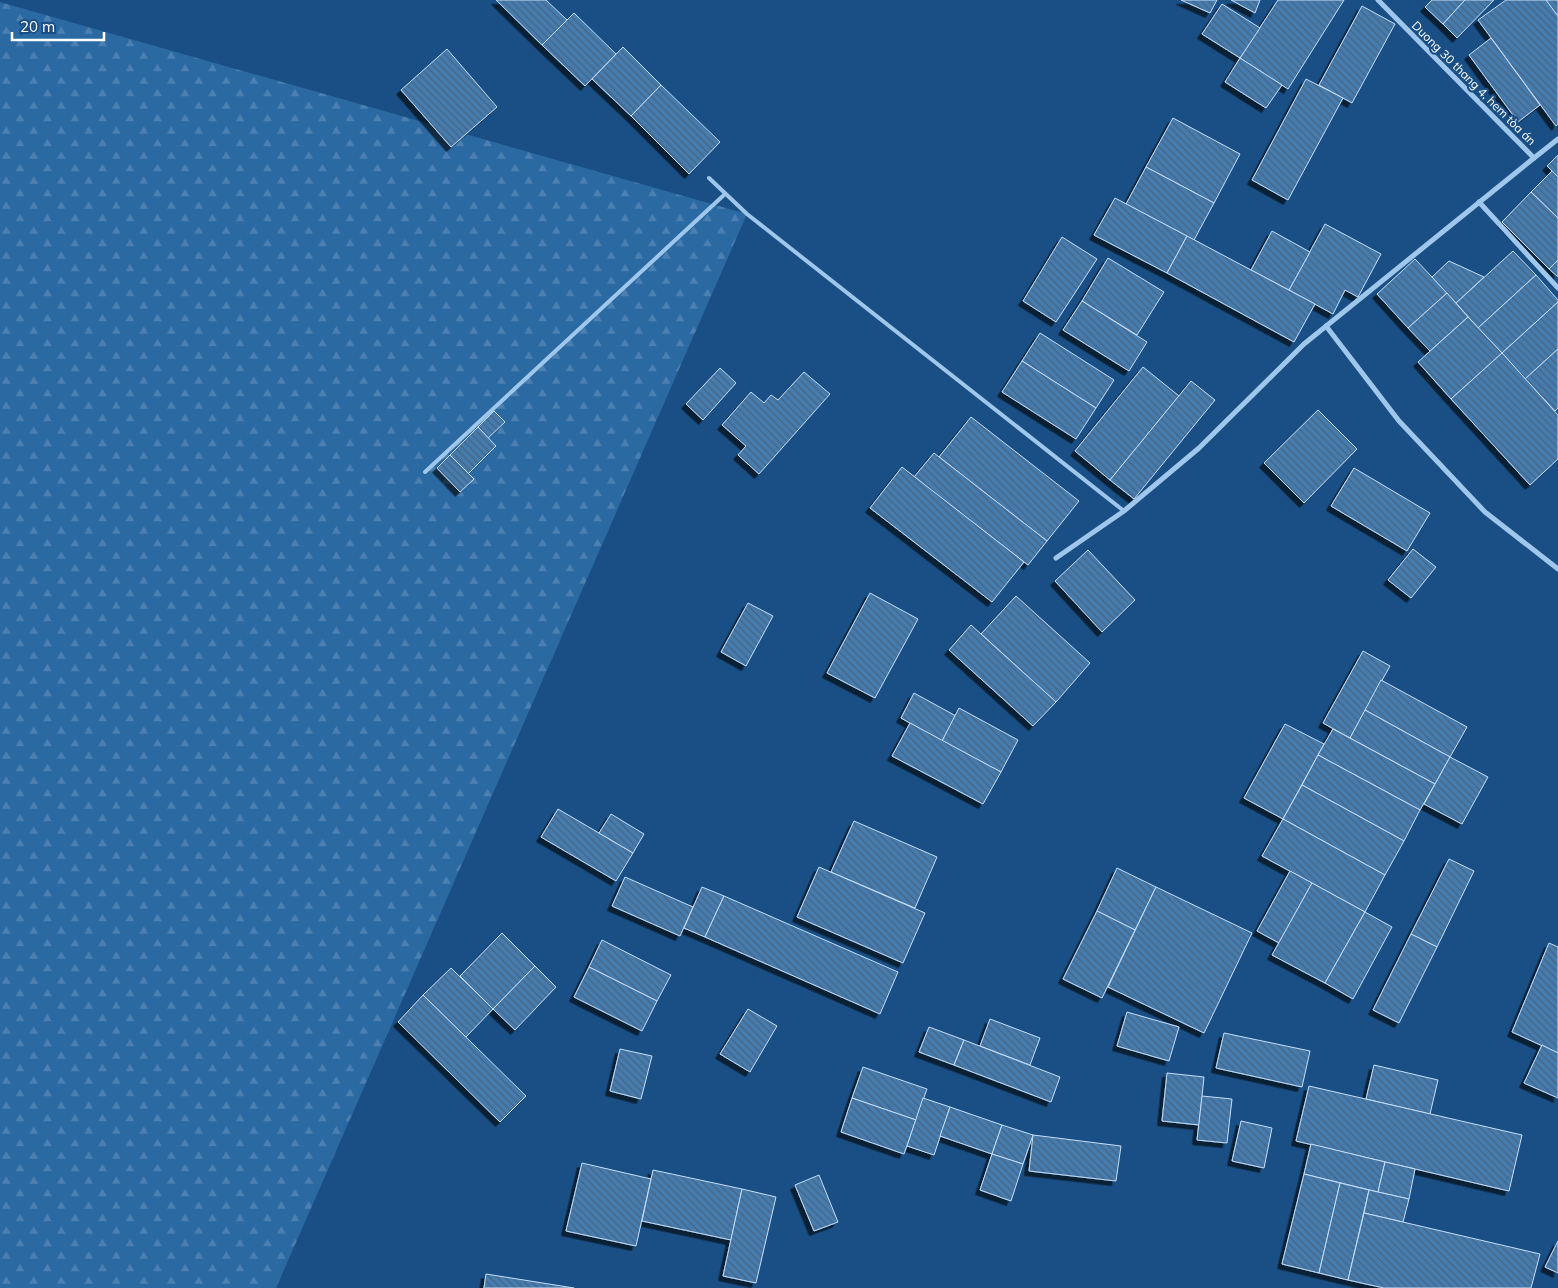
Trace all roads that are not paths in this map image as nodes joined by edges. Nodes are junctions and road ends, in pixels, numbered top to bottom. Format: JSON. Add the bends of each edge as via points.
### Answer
{"nodes":[{"id":1,"x":1378,"y":0,"type":"edge"},
{"id":2,"x":1558,"y":139,"type":"edge"},
{"id":3,"x":1534,"y":158,"type":"junction"},
{"id":4,"x":709,"y":178,"type":"dead end"},
{"id":5,"x":726,"y":194,"type":"junction"},
{"id":6,"x":1479,"y":202,"type":"junction"},
{"id":7,"x":1558,"y":288,"type":"edge"},
{"id":8,"x":1326,"y":326,"type":"junction"},
{"id":9,"x":425,"y":472,"type":"dead end"},
{"id":10,"x":1124,"y":511,"type":"junction"},
{"id":11,"x":1056,"y":558,"type":"dead end"},
{"id":12,"x":1558,"y":569,"type":"edge"}],
"edges":[{"from":1,"to":3,"type":"street","name":"Duong 30 thang 4, hem tòa án"},
{"from":2,"to":3,"type":"street","name":"Duong 30 thang 4, hem tòa án"},
{"from":3,"to":6,"type":"street"},
{"from":4,"to":5,"type":"lane"},
{"from":5,"to":9,"type":"lane"},
{"from":5,"to":10,"type":"lane","via":[[747,214]]},
{"from":6,"to":7,"type":"street"},
{"from":6,"to":8,"type":"street"},
{"from":8,"to":10,"type":"street","via":[[1199,448]]},
{"from":8,"to":12,"type":"street","via":[[1399,421],[1485,512]]},
{"from":10,"to":11,"type":"street"}]}
